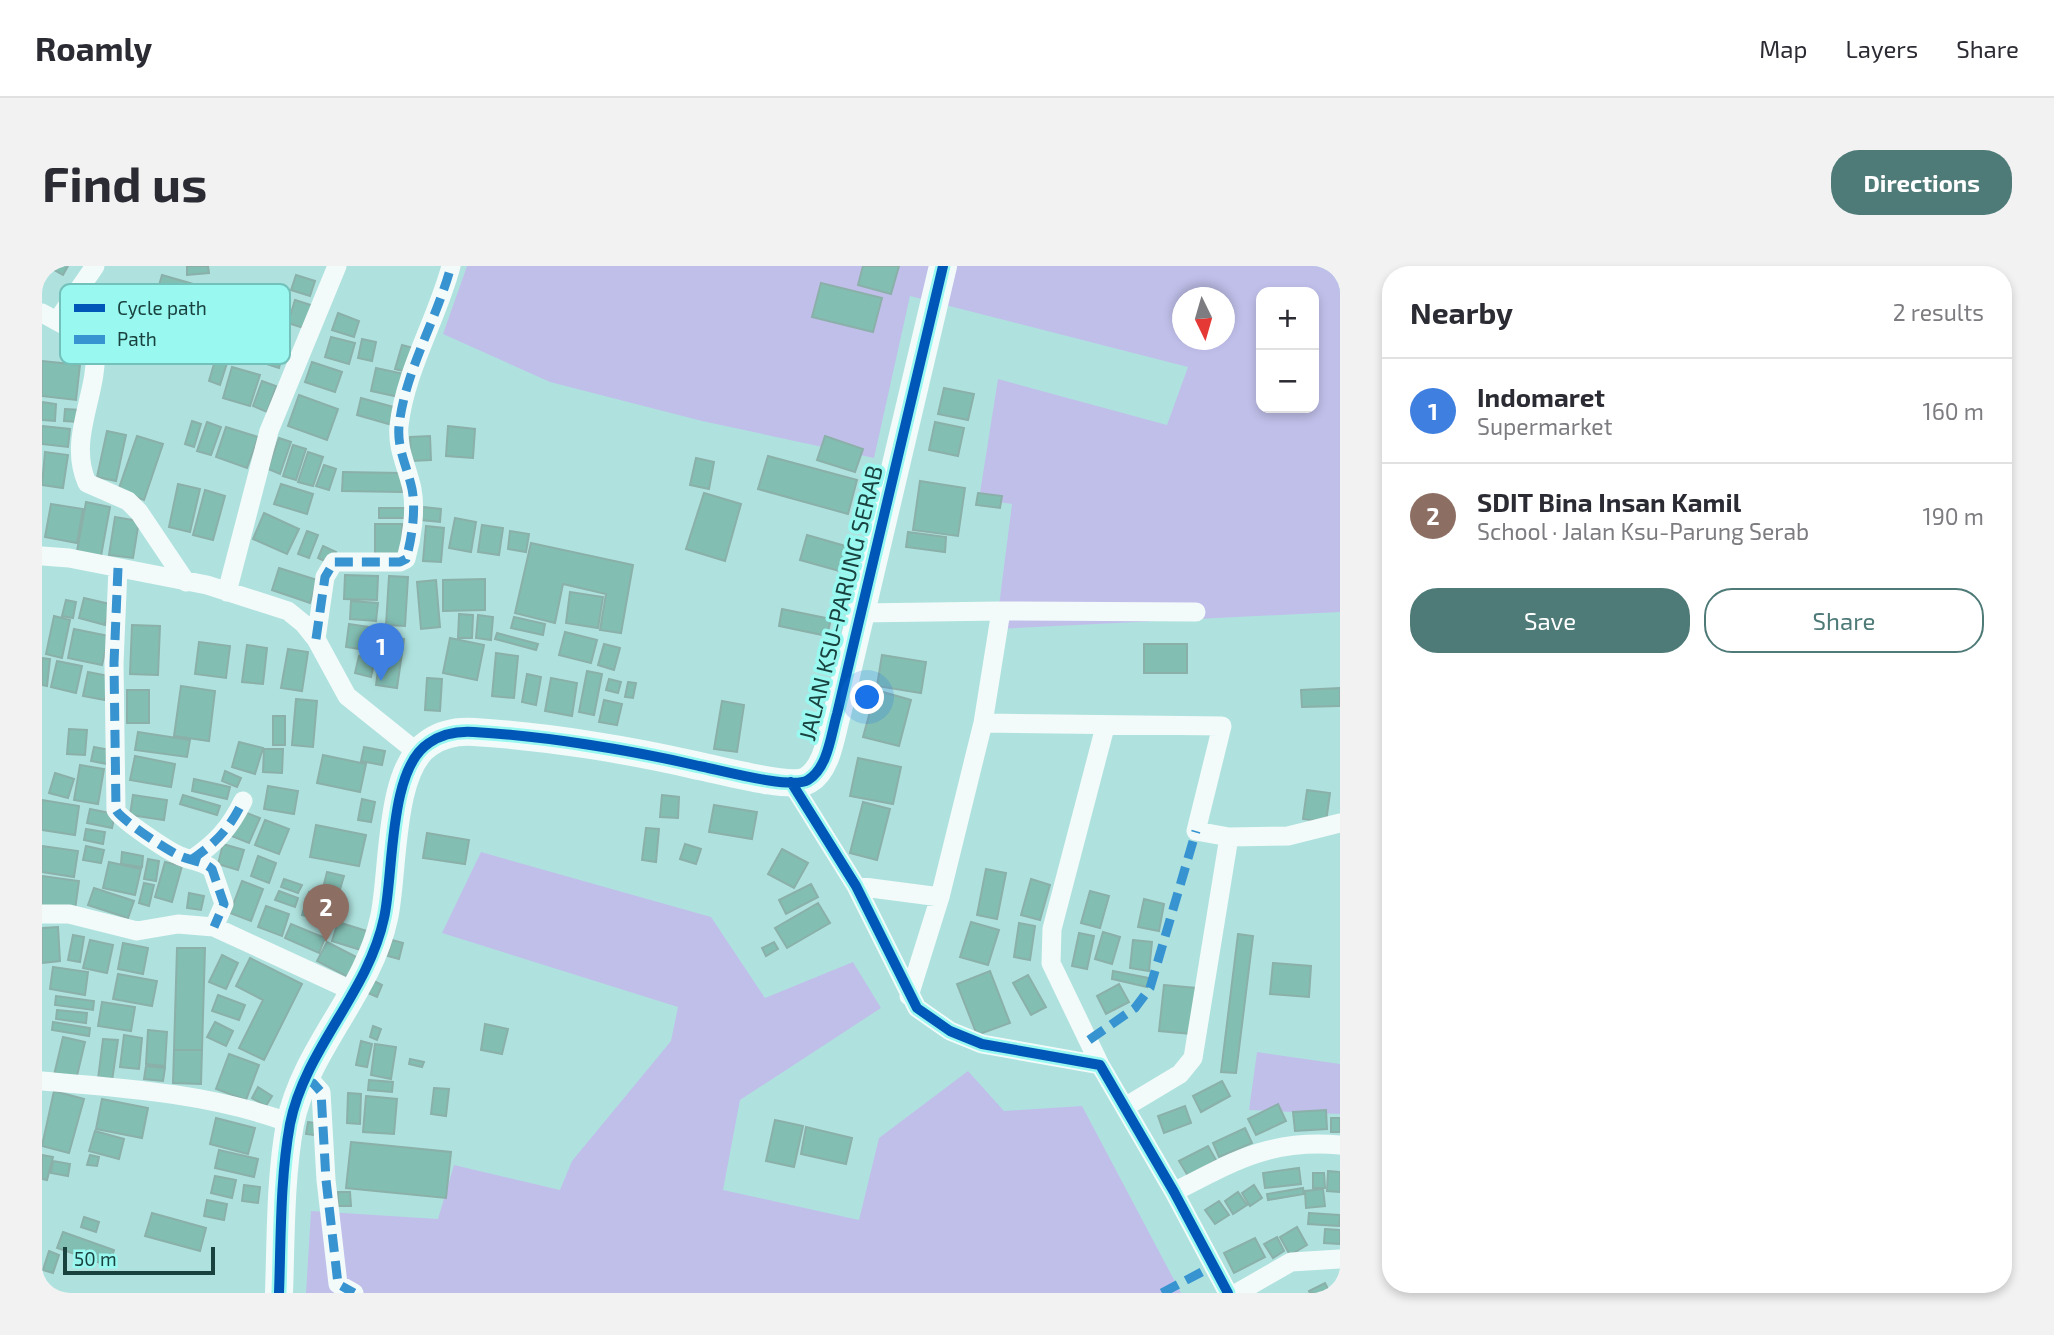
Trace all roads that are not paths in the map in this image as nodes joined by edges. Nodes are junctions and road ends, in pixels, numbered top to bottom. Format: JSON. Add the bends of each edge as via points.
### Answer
{"nodes":[{"id":1,"x":95,"y":266,"type":"edge"},
{"id":2,"x":337,"y":266,"type":"edge"},
{"id":3,"x":451,"y":266,"type":"edge"},
{"id":4,"x":943,"y":266,"type":"edge"},
{"id":5,"x":79,"y":284,"type":"edge"},
{"id":6,"x":92,"y":364,"type":"edge"},
{"id":7,"x":42,"y":556,"type":"edge"},
{"id":8,"x":118,"y":568,"type":"junction"},
{"id":9,"x":186,"y":582,"type":"junction"},
{"id":10,"x":227,"y":592,"type":"junction"},
{"id":11,"x":1000,"y":611,"type":"junction"},
{"id":12,"x":1196,"y":612,"type":"dead end"},
{"id":13,"x":860,"y":613,"type":"junction"},
{"id":14,"x":316,"y":639,"type":"junction"},
{"id":15,"x":983,"y":723,"type":"junction"},
{"id":16,"x":1105,"y":727,"type":"junction"},
{"id":17,"x":418,"y":753,"type":"junction"},
{"id":18,"x":790,"y":782,"type":"junction"},
{"id":19,"x":243,"y":800,"type":"dead end"},
{"id":20,"x":1340,"y":823,"type":"edge"},
{"id":21,"x":1229,"y":837,"type":"junction"},
{"id":22,"x":191,"y":860,"type":"junction"},
{"id":23,"x":856,"y":886,"type":"junction"},
{"id":24,"x":940,"y":897,"type":"junction"},
{"id":25,"x":42,"y":914,"type":"edge"},
{"id":26,"x":214,"y":927,"type":"junction"},
{"id":27,"x":355,"y":992,"type":"junction"},
{"id":28,"x":909,"y":996,"type":"junction"},
{"id":29,"x":1100,"y":1065,"type":"junction"},
{"id":30,"x":306,"y":1080,"type":"junction"},
{"id":31,"x":42,"y":1081,"type":"edge"},
{"id":32,"x":1125,"y":1107,"type":"junction"},
{"id":33,"x":290,"y":1124,"type":"junction"},
{"id":34,"x":1340,"y":1145,"type":"edge"},
{"id":35,"x":1174,"y":1192,"type":"junction"},
{"id":36,"x":1340,"y":1259,"type":"edge"},
{"id":37,"x":279,"y":1293,"type":"edge"},
{"id":38,"x":354,"y":1293,"type":"edge"},
{"id":39,"x":1228,"y":1293,"type":"edge"},
{"id":40,"x":1237,"y":1293,"type":"edge"}],
"edges":[{"from":1,"to":5,"type":"street"},
{"from":2,"to":10,"type":"street","via":[[269,431]]},
{"from":3,"to":14,"type":"street","via":[[404,398],[400,423],[401,456],[413,502],[407,555],[400,562],[334,562],[325,577]]},
{"from":4,"to":13,"type":"street","name":"JALAN KSU-PARUNG SERAB"},
{"from":6,"to":9,"type":"street","via":[[81,433],[87,482],[128,501],[139,512]]},
{"from":7,"to":8,"type":"street"},
{"from":8,"to":9,"type":"street"},
{"from":8,"to":22,"type":"street","via":[[116,810],[125,822]]},
{"from":9,"to":10,"type":"street"},
{"from":10,"to":14,"type":"street","via":[[288,611]]},
{"from":11,"to":12,"type":"street"},
{"from":11,"to":13,"type":"street"},
{"from":11,"to":15,"type":"street"},
{"from":13,"to":18,"type":"street","name":"JALAN KSU-PARUNG SERAB","via":[[821,766],[804,782]]},
{"from":14,"to":17,"type":"street","via":[[347,696]]},
{"from":15,"to":16,"type":"street"},
{"from":15,"to":24,"type":"street"},
{"from":16,"to":21,"type":"street","via":[[1222,726],[1196,831]]},
{"from":16,"to":29,"type":"street","via":[[1049,950]]},
{"from":17,"to":18,"type":"street","via":[[441,736],[474,732],[659,757]]},
{"from":17,"to":27,"type":"street","via":[[403,786],[384,922]]},
{"from":18,"to":23,"type":"street"},
{"from":19,"to":22,"type":"street","via":[[231,825]]},
{"from":20,"to":21,"type":"street","via":[[1287,836]]},
{"from":21,"to":32,"type":"street","via":[[1194,1058],[1180,1074]]},
{"from":22,"to":26,"type":"street","via":[[212,869],[224,904]]},
{"from":23,"to":24,"type":"street"},
{"from":23,"to":28,"type":"street"},
{"from":24,"to":28,"type":"street"},
{"from":25,"to":26,"type":"street","via":[[69,914],[137,931],[178,924]]},
{"from":26,"to":27,"type":"street"},
{"from":27,"to":30,"type":"street"},
{"from":28,"to":29,"type":"street","via":[[917,1008],[950,1031],[982,1044]]},
{"from":29,"to":32,"type":"street"},
{"from":30,"to":33,"type":"street"},
{"from":30,"to":38,"type":"street","via":[[321,1092],[338,1284]]},
{"from":31,"to":33,"type":"street","via":[[192,1099],[256,1111]]},
{"from":32,"to":35,"type":"street"},
{"from":33,"to":37,"type":"street"},
{"from":34,"to":35,"type":"street","via":[[1268,1148]]},
{"from":35,"to":39,"type":"street"},
{"from":36,"to":40,"type":"street","via":[[1291,1262]]}]}
